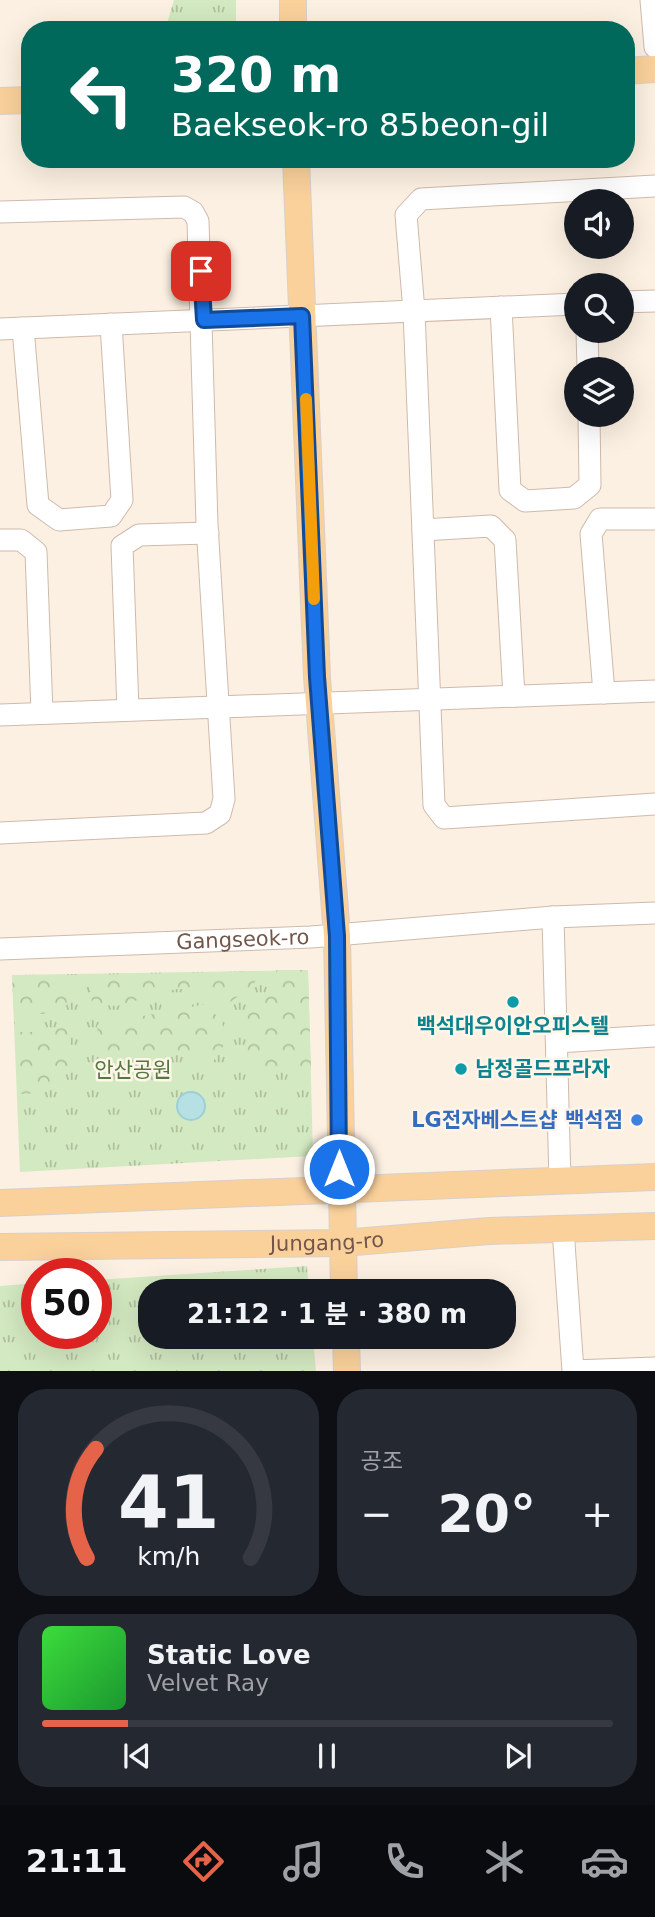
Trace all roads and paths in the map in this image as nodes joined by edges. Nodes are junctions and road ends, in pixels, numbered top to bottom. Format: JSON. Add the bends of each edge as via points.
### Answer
{"nodes":[{"id":1,"x":293,"y":0,"type":"edge"},
{"id":2,"x":651,"y":0,"type":"edge"},
{"id":3,"x":293,"y":21,"type":"edge"},
{"id":4,"x":655,"y":47,"type":"edge"},
{"id":5,"x":655,"y":69,"type":"edge"},
{"id":6,"x":635,"y":70,"type":"edge"},
{"id":7,"x":21,"y":100,"type":"edge"},
{"id":8,"x":0,"y":101,"type":"edge"},
{"id":9,"x":296,"y":168,"type":"edge"},
{"id":10,"x":655,"y":186,"type":"edge"},
{"id":11,"x":0,"y":212,"type":"edge"},
{"id":12,"x":655,"y":301,"type":"edge"},
{"id":13,"x":634,"y":302,"type":"edge"},
{"id":14,"x":564,"y":304,"type":"edge"},
{"id":15,"x":500,"y":307,"type":"junction"},
{"id":16,"x":414,"y":311,"type":"junction"},
{"id":17,"x":302,"y":316,"type":"junction"},
{"id":18,"x":204,"y":320,"type":"junction"},
{"id":19,"x":111,"y":324,"type":"junction"},
{"id":20,"x":23,"y":328,"type":"junction"},
{"id":21,"x":0,"y":329,"type":"edge"},
{"id":22,"x":589,"y":427,"type":"edge"},
{"id":23,"x":655,"y":519,"type":"edge"},
{"id":24,"x":423,"y":527,"type":"junction"},
{"id":25,"x":208,"y":529,"type":"junction"},
{"id":26,"x":0,"y":540,"type":"edge"},
{"id":27,"x":655,"y":691,"type":"edge"},
{"id":28,"x":604,"y":693,"type":"junction"},
{"id":29,"x":514,"y":696,"type":"junction"},
{"id":30,"x":428,"y":699,"type":"junction"},
{"id":31,"x":319,"y":702,"type":"junction"},
{"id":32,"x":220,"y":706,"type":"junction"},
{"id":33,"x":128,"y":710,"type":"junction"},
{"id":34,"x":42,"y":713,"type":"junction"},
{"id":35,"x":0,"y":715,"type":"edge"},
{"id":36,"x":655,"y":804,"type":"edge"},
{"id":37,"x":0,"y":833,"type":"edge"},
{"id":38,"x":655,"y":913,"type":"edge"},
{"id":39,"x":553,"y":917,"type":"junction"},
{"id":40,"x":337,"y":936,"type":"junction"},
{"id":41,"x":0,"y":949,"type":"edge"},
{"id":42,"x":655,"y":1037,"type":"edge"},
{"id":43,"x":557,"y":1042,"type":"junction"},
{"id":44,"x":655,"y":1177,"type":"edge"},
{"id":45,"x":560,"y":1181,"type":"junction"},
{"id":46,"x":340,"y":1189,"type":"junction"},
{"id":47,"x":0,"y":1203,"type":"edge"},
{"id":48,"x":655,"y":1226,"type":"edge"},
{"id":49,"x":563,"y":1229,"type":"junction"},
{"id":50,"x":342,"y":1242,"type":"junction"},
{"id":51,"x":0,"y":1247,"type":"edge"},
{"id":52,"x":343,"y":1279,"type":"edge"},
{"id":53,"x":346,"y":1349,"type":"edge"},
{"id":54,"x":655,"y":1368,"type":"edge"},
{"id":55,"x":347,"y":1371,"type":"edge"}],
"edges":[{"from":1,"to":3,"type":"main road"},
{"from":2,"to":4,"type":"street"},
{"from":5,"to":6,"type":"main road"},
{"from":7,"to":8,"type":"main road"},
{"from":9,"to":17,"type":"main road"},
{"from":10,"to":16,"type":"street","via":[[421,199],[406,215]]},
{"from":11,"to":18,"type":"street","via":[[184,207],[198,221]]},
{"from":12,"to":13,"type":"street"},
{"from":14,"to":15,"type":"street"},
{"from":15,"to":16,"type":"street"},
{"from":15,"to":22,"type":"street","via":[[510,490],[525,502],[574,498],[590,485]]},
{"from":16,"to":17,"type":"street"},
{"from":16,"to":24,"type":"street"},
{"from":17,"to":18,"type":"street"},
{"from":17,"to":31,"type":"main road"},
{"from":18,"to":19,"type":"street"},
{"from":18,"to":25,"type":"street"},
{"from":19,"to":20,"type":"street"},
{"from":19,"to":20,"type":"street","via":[[122,500],[111,516],[59,520],[38,505]]},
{"from":20,"to":21,"type":"street"},
{"from":23,"to":28,"type":"street","via":[[600,519],[590,534]]},
{"from":24,"to":29,"type":"street","via":[[491,526],[505,540]]},
{"from":24,"to":30,"type":"street"},
{"from":25,"to":32,"type":"street"},
{"from":25,"to":33,"type":"street","via":[[139,535],[122,546]]},
{"from":26,"to":34,"type":"street","via":[[21,540],[36,552]]},
{"from":27,"to":28,"type":"street"},
{"from":28,"to":29,"type":"street"},
{"from":29,"to":30,"type":"street"},
{"from":30,"to":31,"type":"street"},
{"from":30,"to":36,"type":"street","via":[[434,805],[444,818]]},
{"from":31,"to":32,"type":"street"},
{"from":31,"to":40,"type":"main road"},
{"from":32,"to":33,"type":"street"},
{"from":32,"to":37,"type":"street","via":[[224,799],[220,814],[206,824]]},
{"from":33,"to":34,"type":"street"},
{"from":34,"to":35,"type":"street"},
{"from":38,"to":39,"type":"street","name":"Gangseok-ro"},
{"from":39,"to":40,"type":"street","name":"Gangseok-ro"},
{"from":39,"to":43,"type":"street"},
{"from":40,"to":41,"type":"street","name":"Gangseok-ro"},
{"from":40,"to":46,"type":"main road"},
{"from":42,"to":43,"type":"street"},
{"from":43,"to":45,"type":"street"},
{"from":44,"to":45,"type":"main road"},
{"from":45,"to":46,"type":"main road"},
{"from":46,"to":47,"type":"main road"},
{"from":46,"to":50,"type":"main road"},
{"from":48,"to":49,"type":"main road","name":"Jungang-ro"},
{"from":49,"to":50,"type":"main road","name":"Jungang-ro"},
{"from":49,"to":54,"type":"street","via":[[573,1371]]},
{"from":50,"to":51,"type":"main road","name":"Jungang-ro"},
{"from":50,"to":52,"type":"main road"},
{"from":53,"to":55,"type":"main road"}]}
